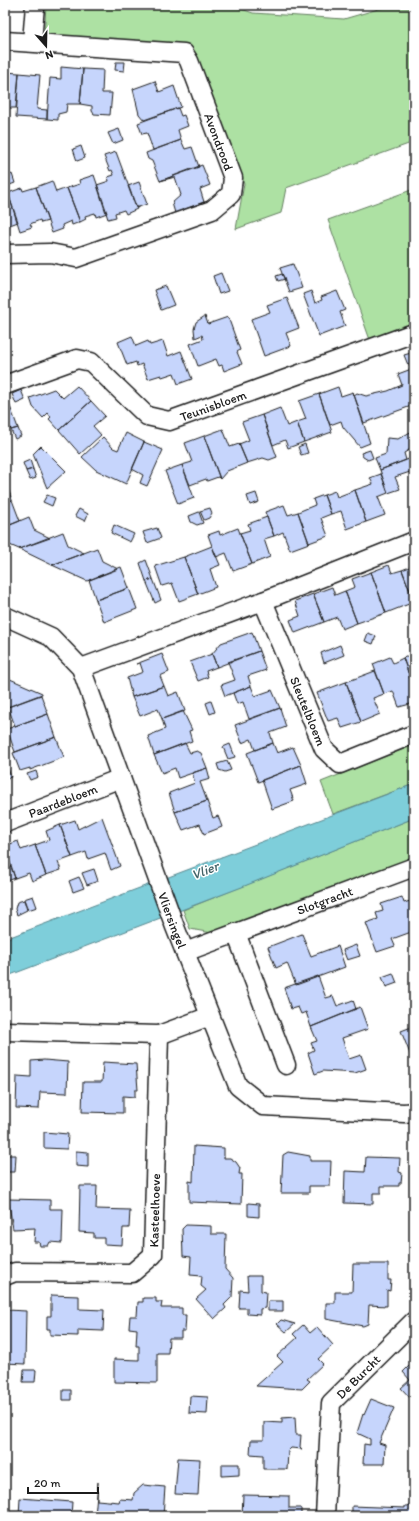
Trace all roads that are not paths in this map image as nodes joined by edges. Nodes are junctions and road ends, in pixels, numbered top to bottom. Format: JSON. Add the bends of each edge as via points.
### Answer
{"nodes":[{"id":1,"x":35,"y":5,"type":"edge"},
{"id":2,"x":5,"y":41,"type":"edge"},
{"id":3,"x":32,"y":42,"type":"junction"},
{"id":4,"x":5,"y":254,"type":"edge"},
{"id":5,"x":414,"y":333,"type":"edge"},
{"id":6,"x":5,"y":385,"type":"edge"},
{"id":7,"x":414,"y":541,"type":"edge"},
{"id":8,"x":263,"y":601,"type":"junction"},
{"id":9,"x":5,"y":616,"type":"edge"},
{"id":10,"x":81,"y":668,"type":"junction"},
{"id":11,"x":414,"y":734,"type":"edge"},
{"id":12,"x":121,"y":778,"type":"junction"},
{"id":13,"x":5,"y":823,"type":"edge"},
{"id":14,"x":414,"y":867,"type":"edge"},
{"id":15,"x":236,"y":933,"type":"junction"},
{"id":16,"x":186,"y":952,"type":"junction"},
{"id":17,"x":210,"y":1016,"type":"junction"},
{"id":18,"x":5,"y":1031,"type":"edge"},
{"id":19,"x":159,"y":1035,"type":"junction"},
{"id":20,"x":286,"y":1065,"type":"dead end"},
{"id":21,"x":414,"y":1112,"type":"edge"},
{"id":22,"x":5,"y":1276,"type":"edge"},
{"id":23,"x":414,"y":1321,"type":"edge"},
{"id":24,"x":325,"y":1516,"type":"edge"}],
"edges":[{"from":1,"to":3,"type":"street"},
{"from":2,"to":3,"type":"street","name":"Avondrood"},
{"from":3,"to":4,"type":"street","name":"Avondrood","via":[[184,54],[189,61],[233,178],[231,194],[212,210],[76,258],[50,253]]},
{"from":5,"to":6,"type":"street","name":"Teunisbloem","via":[[169,421],[147,416],[91,362],[77,359]]},
{"from":7,"to":8,"type":"street"},
{"from":8,"to":10,"type":"street"},
{"from":8,"to":11,"type":"street","name":"Sleutelbloem","via":[[324,749],[340,764]]},
{"from":9,"to":10,"type":"street","name":"Vliersingel","via":[[51,637]]},
{"from":10,"to":12,"type":"street","name":"Vliersingel"},
{"from":12,"to":13,"type":"street","name":"Paardebloem"},
{"from":12,"to":16,"type":"street","name":"Vliersingel"},
{"from":14,"to":15,"type":"street","name":"Slotgracht"},
{"from":15,"to":16,"type":"street","name":"Slotgracht"},
{"from":15,"to":20,"type":"street"},
{"from":16,"to":17,"type":"street","name":"Vliersingel"},
{"from":17,"to":19,"type":"street"},
{"from":17,"to":21,"type":"street","name":"Vliersingel","via":[[238,1086],[263,1106]]},
{"from":18,"to":19,"type":"street"},
{"from":19,"to":22,"type":"street","name":"Kasteelhoeve","via":[[153,1255],[132,1273],[15,1272]]},
{"from":23,"to":24,"type":"street","name":"De Burcht","via":[[331,1403]]}]}
